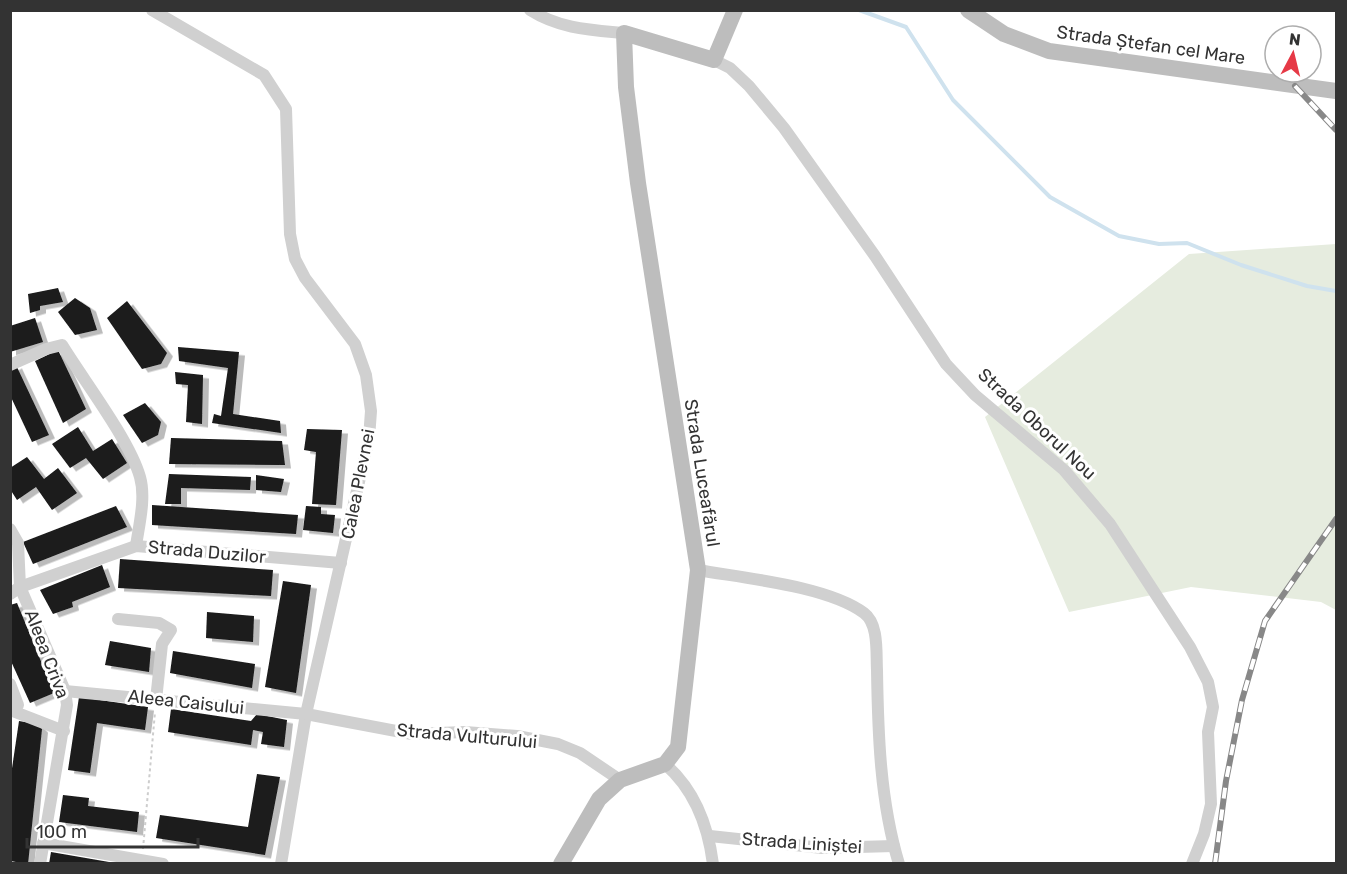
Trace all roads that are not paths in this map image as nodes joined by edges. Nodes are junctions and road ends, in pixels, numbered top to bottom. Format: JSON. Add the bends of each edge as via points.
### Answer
{"nodes":[{"id":1,"x":152,"y":10,"type":"edge"},
{"id":2,"x":531,"y":10,"type":"edge"},
{"id":3,"x":735,"y":10,"type":"edge"},
{"id":4,"x":968,"y":10,"type":"edge"},
{"id":5,"x":624,"y":33,"type":"junction"},
{"id":6,"x":714,"y":60,"type":"junction"},
{"id":7,"x":1336,"y":91,"type":"edge"},
{"id":8,"x":10,"y":365,"type":"edge"},
{"id":9,"x":10,"y":529,"type":"edge"},
{"id":10,"x":136,"y":546,"type":"junction"},
{"id":11,"x":341,"y":563,"type":"junction"},
{"id":12,"x":698,"y":570,"type":"junction"},
{"id":13,"x":15,"y":590,"type":"edge"},
{"id":14,"x":118,"y":619,"type":"dead end"},
{"id":15,"x":10,"y":684,"type":"edge"},
{"id":16,"x":65,"y":691,"type":"junction"},
{"id":17,"x":156,"y":700,"type":"junction"},
{"id":18,"x":10,"y":708,"type":"edge"},
{"id":19,"x":306,"y":714,"type":"junction"},
{"id":20,"x":64,"y":731,"type":"junction"},
{"id":21,"x":665,"y":764,"type":"junction"},
{"id":22,"x":620,"y":780,"type":"junction"},
{"id":23,"x":710,"y":836,"type":"junction"},
{"id":24,"x":43,"y":843,"type":"junction"},
{"id":25,"x":894,"y":846,"type":"junction"},
{"id":26,"x":39,"y":864,"type":"edge"},
{"id":27,"x":163,"y":864,"type":"edge"},
{"id":28,"x":281,"y":864,"type":"edge"},
{"id":29,"x":561,"y":864,"type":"edge"},
{"id":30,"x":713,"y":864,"type":"edge"},
{"id":31,"x":899,"y":864,"type":"edge"},
{"id":32,"x":1192,"y":864,"type":"edge"}],
"edges":[{"from":1,"to":11,"type":"street","name":"Calea Plevnei","via":[[264,75],[286,109],[290,234],[295,259],[355,344],[366,375],[371,411],[369,438]]},
{"from":2,"to":5,"type":"street","name":"Strada Oborul Nou","via":[[569,27]]},
{"from":3,"to":6,"type":"street"},
{"from":4,"to":7,"type":"street","name":"Strada Ștefan cel Mare","via":[[1004,34],[1049,51]]},
{"from":5,"to":6,"type":"street","name":"Strada Oborul Nou"},
{"from":5,"to":12,"type":"street","name":"Strada Luceafărul","via":[[626,87],[638,183]]},
{"from":6,"to":32,"type":"street","name":"Strada Oborul Nou","via":[[730,68],[749,86],[784,128],[946,364],[975,395],[1064,470],[1110,524],[1190,647],[1208,682],[1214,707],[1208,732],[1210,804]]},
{"from":8,"to":10,"type":"street","via":[[62,345],[140,477],[142,496]]},
{"from":9,"to":13,"type":"street","via":[[18,543]]},
{"from":10,"to":11,"type":"street","name":"Strada Duzilor"},
{"from":10,"to":13,"type":"street","name":"Strada Duzilor"},
{"from":11,"to":19,"type":"street","name":"Calea Plevnei"},
{"from":12,"to":21,"type":"street","name":"Strada Luceafărul","via":[[678,747]]},
{"from":12,"to":25,"type":"street","via":[[813,592],[866,614],[874,630],[878,720]]},
{"from":13,"to":16,"type":"street","name":"Aleea Criva"},
{"from":14,"to":17,"type":"street","via":[[159,623],[171,630],[162,644]]},
{"from":15,"to":18,"type":"street","via":[[18,705]]},
{"from":16,"to":17,"type":"street","name":"Aleea Caisului"},
{"from":16,"to":20,"type":"street","name":"Aleea Criva"},
{"from":17,"to":19,"type":"street","name":"Aleea Caisului"},
{"from":18,"to":20,"type":"street"},
{"from":19,"to":22,"type":"street","name":"Strada Vulturului","via":[[412,734],[465,732],[558,744],[580,753]]},
{"from":19,"to":28,"type":"street","name":"Calea Plevnei"},
{"from":20,"to":24,"type":"street","name":"Aleea Criva"},
{"from":21,"to":22,"type":"street"},
{"from":21,"to":23,"type":"street","via":[[691,791]]},
{"from":22,"to":29,"type":"street","via":[[599,799]]},
{"from":23,"to":25,"type":"street","name":"Strada Liniștei","via":[[822,848]]},
{"from":23,"to":30,"type":"street"},
{"from":24,"to":26,"type":"street","name":"Aleea Criva"},
{"from":24,"to":27,"type":"street"},
{"from":25,"to":31,"type":"street"}]}
